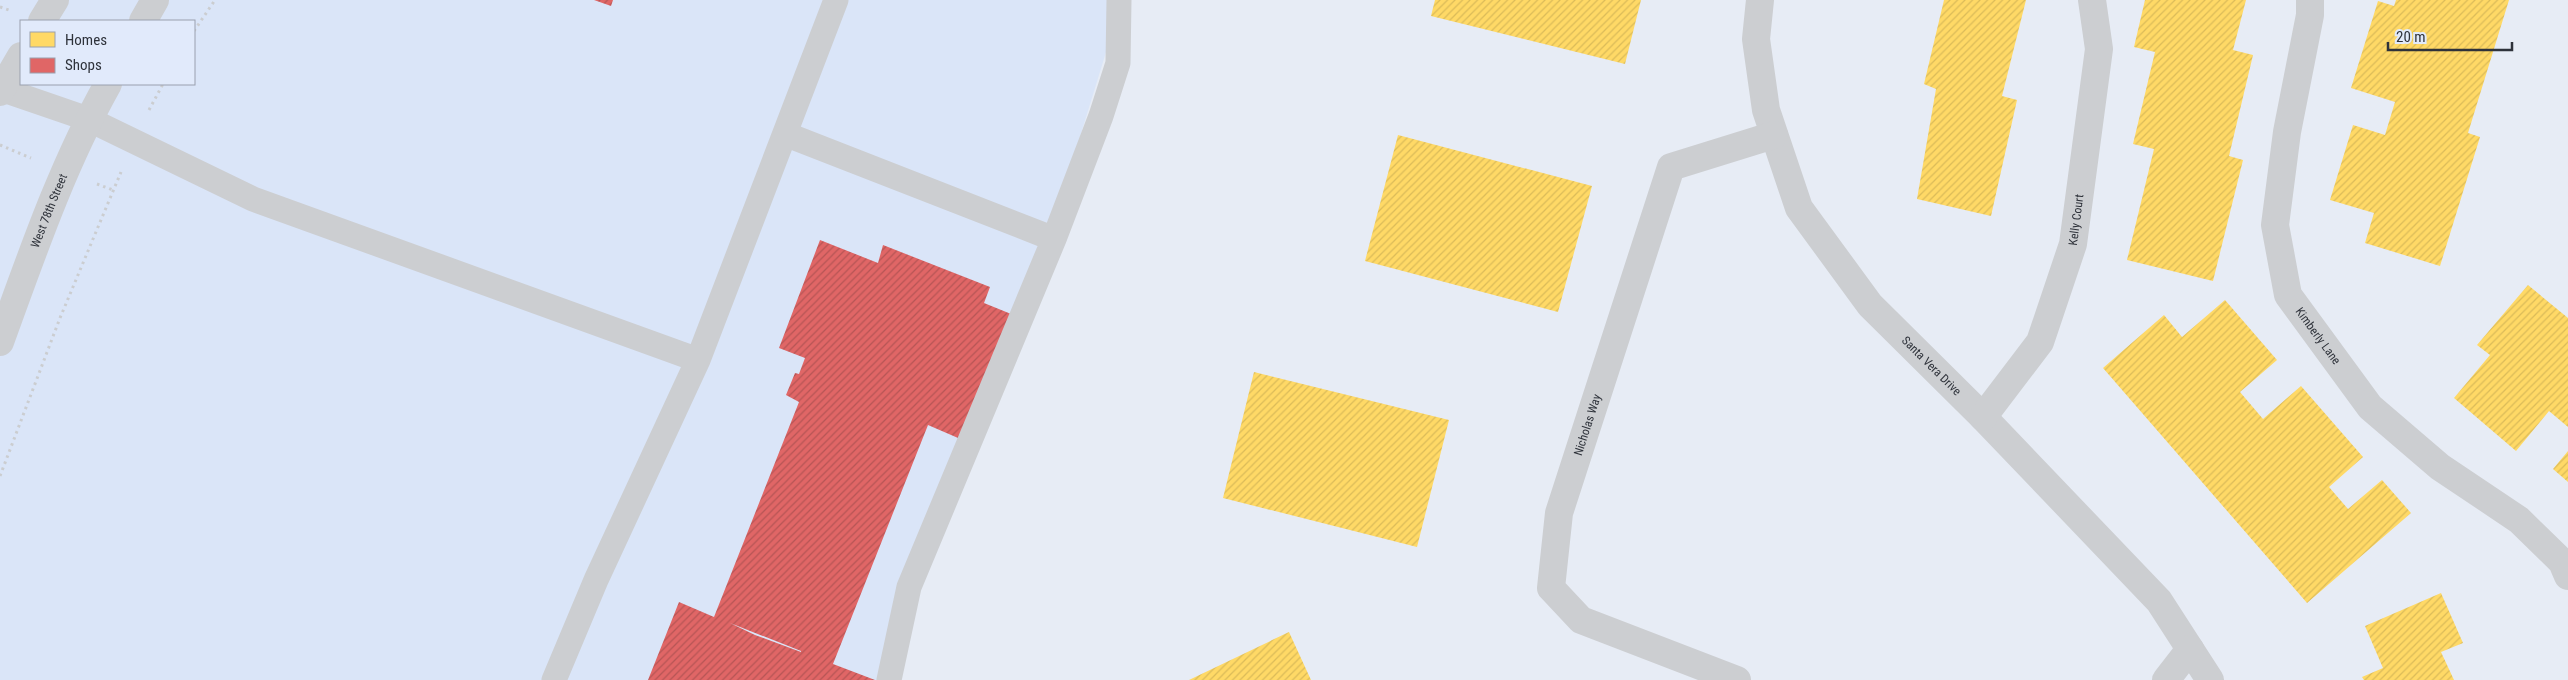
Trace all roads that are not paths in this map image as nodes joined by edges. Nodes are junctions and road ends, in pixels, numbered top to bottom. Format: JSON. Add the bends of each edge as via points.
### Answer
{"nodes":[{"id":1,"x":55,"y":0,"type":"edge"},
{"id":2,"x":155,"y":0,"type":"edge"},
{"id":3,"x":836,"y":0,"type":"edge"},
{"id":4,"x":1119,"y":0,"type":"edge"},
{"id":5,"x":1760,"y":0,"type":"edge"},
{"id":6,"x":2092,"y":0,"type":"edge"},
{"id":7,"x":2310,"y":0,"type":"edge"},
{"id":8,"x":43,"y":20,"type":"edge"},
{"id":9,"x":144,"y":20,"type":"edge"},
{"id":10,"x":20,"y":58,"type":"edge"},
{"id":11,"x":107,"y":85,"type":"edge"},
{"id":12,"x":1,"y":91,"type":"edge"},
{"id":13,"x":88,"y":119,"type":"junction"},
{"id":14,"x":786,"y":134,"type":"junction"},
{"id":15,"x":1774,"y":135,"type":"junction"},
{"id":16,"x":1054,"y":240,"type":"junction"},
{"id":17,"x":0,"y":342,"type":"edge"},
{"id":18,"x":698,"y":360,"type":"junction"},
{"id":19,"x":1983,"y":417,"type":"junction"},
{"id":20,"x":2568,"y":576,"type":"edge"},
{"id":21,"x":2190,"y":649,"type":"junction"},
{"id":22,"x":554,"y":680,"type":"edge"},
{"id":23,"x":889,"y":680,"type":"edge"},
{"id":24,"x":1737,"y":680,"type":"edge"},
{"id":25,"x":2166,"y":680,"type":"edge"},
{"id":26,"x":2210,"y":680,"type":"edge"}],
"edges":[{"from":1,"to":8,"type":"street"},
{"from":2,"to":9,"type":"street"},
{"from":3,"to":14,"type":"lane"},
{"from":4,"to":16,"type":"lane","via":[[1118,63]]},
{"from":5,"to":15,"type":"street","name":"Santa Vera Drive","via":[[1756,39],[1766,110]]},
{"from":6,"to":19,"type":"street","name":"Kelly Court","via":[[2099,49],[2073,244],[2040,342]]},
{"from":7,"to":20,"type":"street","name":"Kimberly Lane","via":[[2310,15],[2287,132],[2276,225],[2288,295],[2370,407],[2440,467],[2519,520],[2562,562]]},
{"from":10,"to":12,"type":"street"},
{"from":11,"to":13,"type":"street","name":"West 78th Street"},
{"from":12,"to":13,"type":"lane"},
{"from":13,"to":17,"type":"street","name":"West 78th Street","via":[[48,211]]},
{"from":13,"to":18,"type":"lane","via":[[253,199]]},
{"from":14,"to":16,"type":"lane"},
{"from":14,"to":18,"type":"lane"},
{"from":15,"to":19,"type":"street","name":"Santa Vera Drive","via":[[1799,208],[1870,305]]},
{"from":15,"to":24,"type":"street","name":"Nicholas Way","via":[[1671,167],[1560,513],[1551,588],[1581,620]]},
{"from":16,"to":23,"type":"lane","via":[[909,587]]},
{"from":18,"to":22,"type":"lane","via":[[596,580]]},
{"from":19,"to":21,"type":"street","name":"Santa Vera Drive","via":[[2159,601]]},
{"from":21,"to":25,"type":"street"},
{"from":21,"to":26,"type":"street","name":"Santa Vera Drive"}]}
